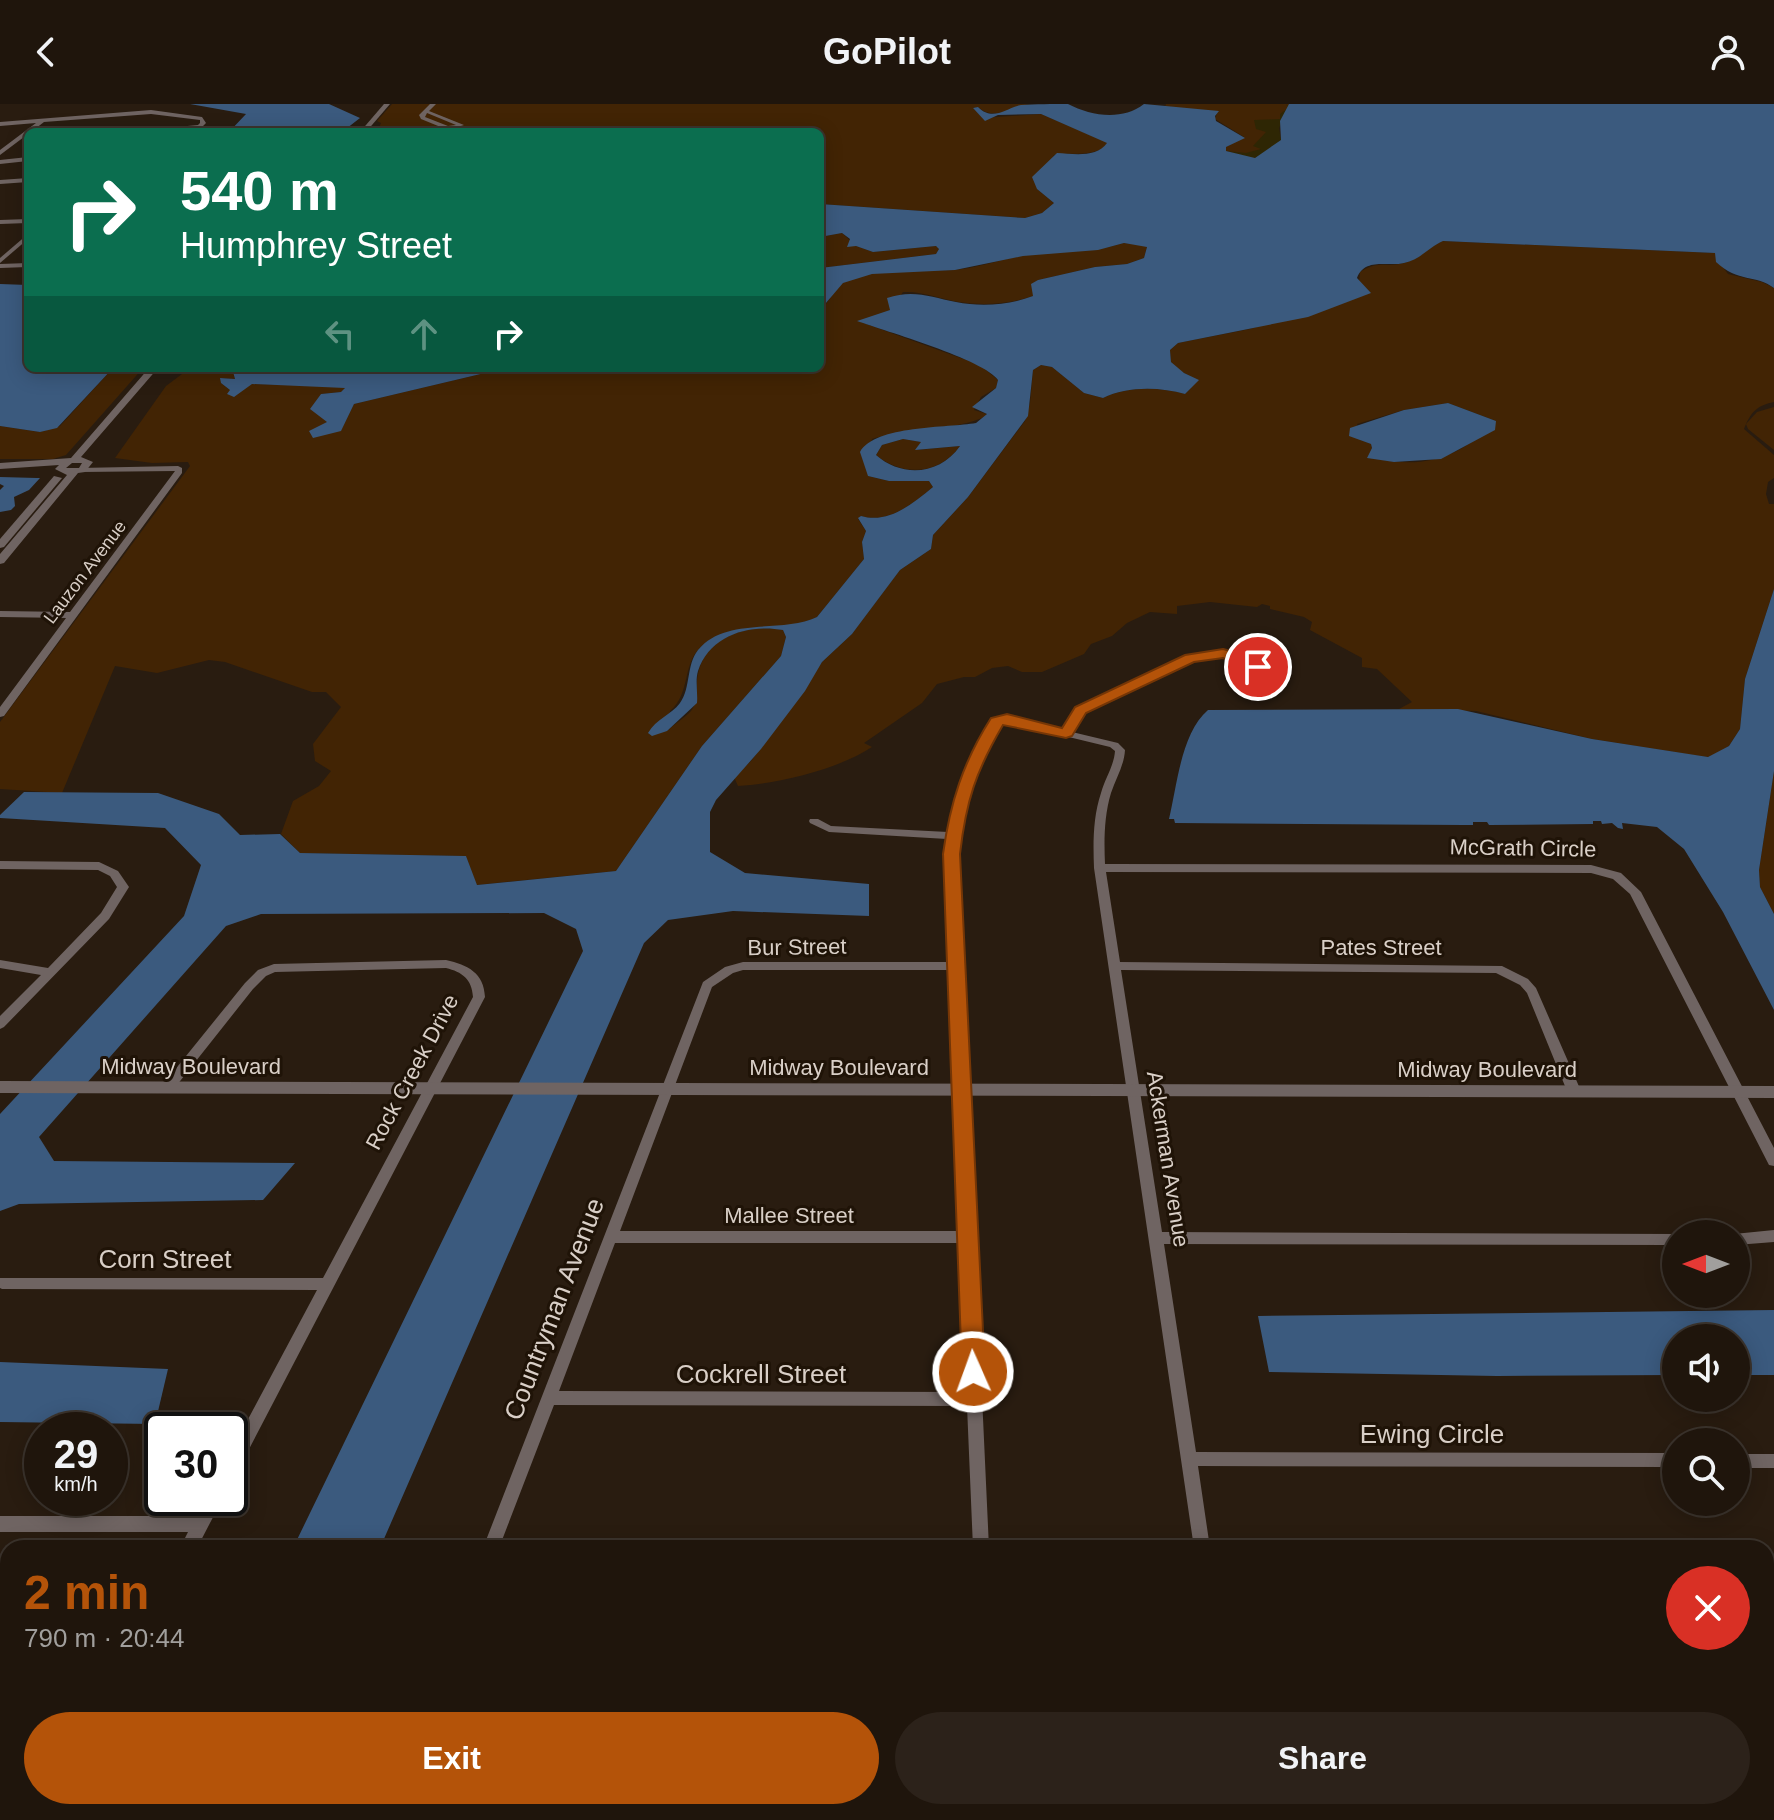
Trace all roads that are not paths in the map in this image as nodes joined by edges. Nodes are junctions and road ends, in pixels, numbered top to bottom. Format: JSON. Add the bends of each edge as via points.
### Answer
{"nodes":[{"id":1,"x":380,"y":104,"type":"edge"},
{"id":2,"x":387,"y":104,"type":"edge"},
{"id":3,"x":433,"y":104,"type":"edge"},
{"id":4,"x":426,"y":111,"type":"junction"},
{"id":5,"x":434,"y":116,"type":"junction"},
{"id":6,"x":424,"y":119,"type":"junction"},
{"id":7,"x":42,"y":121,"type":"junction"},
{"id":8,"x":0,"y":124,"type":"edge"},
{"id":9,"x":200,"y":126,"type":"joint"},
{"id":10,"x":33,"y":128,"type":"edge"},
{"id":11,"x":176,"y":128,"type":"edge"},
{"id":12,"x":363,"y":128,"type":"edge"},
{"id":13,"x":364,"y":128,"type":"edge"},
{"id":14,"x":24,"y":135,"type":"edge"},
{"id":15,"x":24,"y":140,"type":"edge"},
{"id":16,"x":16,"y":141,"type":"junction"},
{"id":17,"x":0,"y":153,"type":"edge"},
{"id":18,"x":24,"y":159,"type":"edge"},
{"id":19,"x":0,"y":162,"type":"edge"},
{"id":20,"x":24,"y":180,"type":"edge"},
{"id":21,"x":0,"y":182,"type":"edge"},
{"id":22,"x":24,"y":221,"type":"edge"},
{"id":23,"x":0,"y":222,"type":"edge"},
{"id":24,"x":24,"y":240,"type":"edge"},
{"id":25,"x":0,"y":263,"type":"edge"},
{"id":26,"x":24,"y":265,"type":"edge"},
{"id":27,"x":156,"y":372,"type":"edge"},
{"id":28,"x":0,"y":466,"type":"edge"},
{"id":29,"x":75,"y":466,"type":"junction"},
{"id":30,"x":0,"y":545,"type":"edge"},
{"id":31,"x":0,"y":561,"type":"edge"},
{"id":32,"x":0,"y":614,"type":"edge"},
{"id":33,"x":74,"y":615,"type":"junction"},
{"id":34,"x":1258,"y":667,"type":"dead end"},
{"id":35,"x":0,"y":714,"type":"edge"},
{"id":36,"x":1066,"y":733,"type":"junction"},
{"id":37,"x":814,"y":821,"type":"dead end"},
{"id":38,"x":952,"y":836,"type":"junction"},
{"id":39,"x":0,"y":865,"type":"edge"},
{"id":40,"x":1100,"y":868,"type":"junction"},
{"id":41,"x":0,"y":964,"type":"edge"},
{"id":42,"x":956,"y":966,"type":"junction"},
{"id":43,"x":1115,"y":966,"type":"junction"},
{"id":44,"x":49,"y":972,"type":"junction"},
{"id":45,"x":0,"y":1024,"type":"edge"},
{"id":46,"x":7,"y":1087,"type":"edge"},
{"id":47,"x":168,"y":1087,"type":"junction"},
{"id":48,"x":430,"y":1088,"type":"junction"},
{"id":49,"x":666,"y":1089,"type":"junction"},
{"id":50,"x":961,"y":1089,"type":"junction"},
{"id":51,"x":1133,"y":1090,"type":"junction"},
{"id":52,"x":1574,"y":1091,"type":"junction"},
{"id":53,"x":1738,"y":1091,"type":"junction"},
{"id":54,"x":1774,"y":1092,"type":"edge"},
{"id":55,"x":1774,"y":1161,"type":"edge"},
{"id":56,"x":1774,"y":1236,"type":"edge"},
{"id":57,"x":610,"y":1237,"type":"junction"},
{"id":58,"x":968,"y":1237,"type":"junction"},
{"id":59,"x":1155,"y":1238,"type":"junction"},
{"id":60,"x":1750,"y":1238,"type":"edge"},
{"id":61,"x":1662,"y":1239,"type":"edge"},
{"id":62,"x":2,"y":1283,"type":"dead end"},
{"id":63,"x":328,"y":1284,"type":"junction"},
{"id":64,"x":548,"y":1398,"type":"junction"},
{"id":65,"x":974,"y":1399,"type":"junction"},
{"id":66,"x":248,"y":1435,"type":"edge"},
{"id":67,"x":1188,"y":1459,"type":"junction"},
{"id":68,"x":1662,"y":1460,"type":"edge"},
{"id":69,"x":1750,"y":1461,"type":"edge"},
{"id":70,"x":1774,"y":1461,"type":"edge"},
{"id":71,"x":205,"y":1516,"type":"edge"},
{"id":72,"x":0,"y":1524,"type":"edge"},
{"id":73,"x":201,"y":1524,"type":"junction"},
{"id":74,"x":192,"y":1540,"type":"edge"},
{"id":75,"x":494,"y":1540,"type":"edge"},
{"id":76,"x":981,"y":1540,"type":"edge"},
{"id":77,"x":1201,"y":1540,"type":"edge"}],
"edges":[{"from":1,"to":12,"type":"street"},
{"from":2,"to":13,"type":"street"},
{"from":3,"to":4,"type":"street"},
{"from":4,"to":5,"type":"street"},
{"from":4,"to":6,"type":"street"},
{"from":5,"to":6,"type":"street"},
{"from":5,"to":6,"type":"street","via":[[461,125],[448,128]]},
{"from":7,"to":8,"type":"street"},
{"from":7,"to":9,"type":"street","via":[[151,112],[198,118],[204,121]]},
{"from":7,"to":10,"type":"street"},
{"from":9,"to":11,"type":"street"},
{"from":14,"to":16,"type":"street"},
{"from":15,"to":16,"type":"street"},
{"from":16,"to":17,"type":"street"},
{"from":18,"to":19,"type":"street"},
{"from":20,"to":21,"type":"street"},
{"from":22,"to":23,"type":"street"},
{"from":24,"to":25,"type":"street"},
{"from":25,"to":26,"type":"street"},
{"from":27,"to":29,"type":"street"},
{"from":28,"to":29,"type":"street"},
{"from":29,"to":30,"type":"street"},
{"from":29,"to":31,"type":"street"},
{"from":29,"to":33,"type":"street","name":"Lauzon Avenue","via":[[179,471]]},
{"from":32,"to":33,"type":"street"},
{"from":33,"to":35,"type":"street","name":"Lauzon Avenue"},
{"from":34,"to":36,"type":"street","via":[[1223,654],[1190,658],[1081,710]]},
{"from":36,"to":38,"type":"street","via":[[997,721],[963,787]]},
{"from":36,"to":40,"type":"street","name":"Ackerman Avenue","via":[[1120,750],[1100,820]]},
{"from":37,"to":38,"type":"street","via":[[829,829]]},
{"from":38,"to":42,"type":"street"},
{"from":39,"to":44,"type":"street","via":[[99,866],[120,878],[123,887],[113,906]]},
{"from":40,"to":43,"type":"street","name":"Ackerman Avenue"},
{"from":40,"to":53,"type":"street","name":"McGrath Circle","via":[[1604,871],[1635,892]]},
{"from":41,"to":44,"type":"street"},
{"from":42,"to":49,"type":"street","name":"Bur Street","via":[[729,970],[707,985]]},
{"from":42,"to":50,"type":"street"},
{"from":43,"to":51,"type":"street","name":"Ackerman Avenue"},
{"from":43,"to":52,"type":"street","name":"Pates Street","via":[[1498,969],[1532,991]]},
{"from":44,"to":45,"type":"street"},
{"from":46,"to":47,"type":"street","name":"Midway Boulevard"},
{"from":47,"to":48,"type":"street","name":"Midway Boulevard"},
{"from":47,"to":48,"type":"street","name":"Rock Creek Drive","via":[[262,973],[287,965],[459,967],[476,979],[479,997]]},
{"from":48,"to":49,"type":"street","name":"Midway Boulevard"},
{"from":48,"to":63,"type":"street","name":"Rock Creek Drive"},
{"from":49,"to":50,"type":"street","name":"Midway Boulevard"},
{"from":49,"to":57,"type":"street","name":"Countryman Avenue"},
{"from":50,"to":51,"type":"street","name":"Midway Boulevard"},
{"from":50,"to":58,"type":"street"},
{"from":51,"to":52,"type":"street","name":"Midway Boulevard"},
{"from":51,"to":59,"type":"street","name":"Ackerman Avenue"},
{"from":52,"to":53,"type":"street","name":"Midway Boulevard"},
{"from":53,"to":54,"type":"street","name":"Midway Boulevard"},
{"from":53,"to":55,"type":"street","name":"McGrath Circle"},
{"from":56,"to":60,"type":"street"},
{"from":57,"to":58,"type":"street","name":"Mallee Street"},
{"from":57,"to":64,"type":"street","name":"Countryman Avenue"},
{"from":58,"to":65,"type":"street"},
{"from":59,"to":61,"type":"street"},
{"from":59,"to":67,"type":"street","name":"Ackerman Avenue"},
{"from":62,"to":63,"type":"street","name":"Corn Street"},
{"from":63,"to":66,"type":"street","name":"Rock Creek Drive"},
{"from":64,"to":65,"type":"street","name":"Cockrell Street"},
{"from":64,"to":75,"type":"street","name":"Countryman Avenue"},
{"from":65,"to":76,"type":"street"},
{"from":67,"to":68,"type":"street","name":"Ewing Circle"},
{"from":67,"to":77,"type":"street","name":"Ackerman Avenue"},
{"from":69,"to":70,"type":"street"},
{"from":71,"to":73,"type":"street"},
{"from":72,"to":73,"type":"street"},
{"from":73,"to":74,"type":"street"}]}
